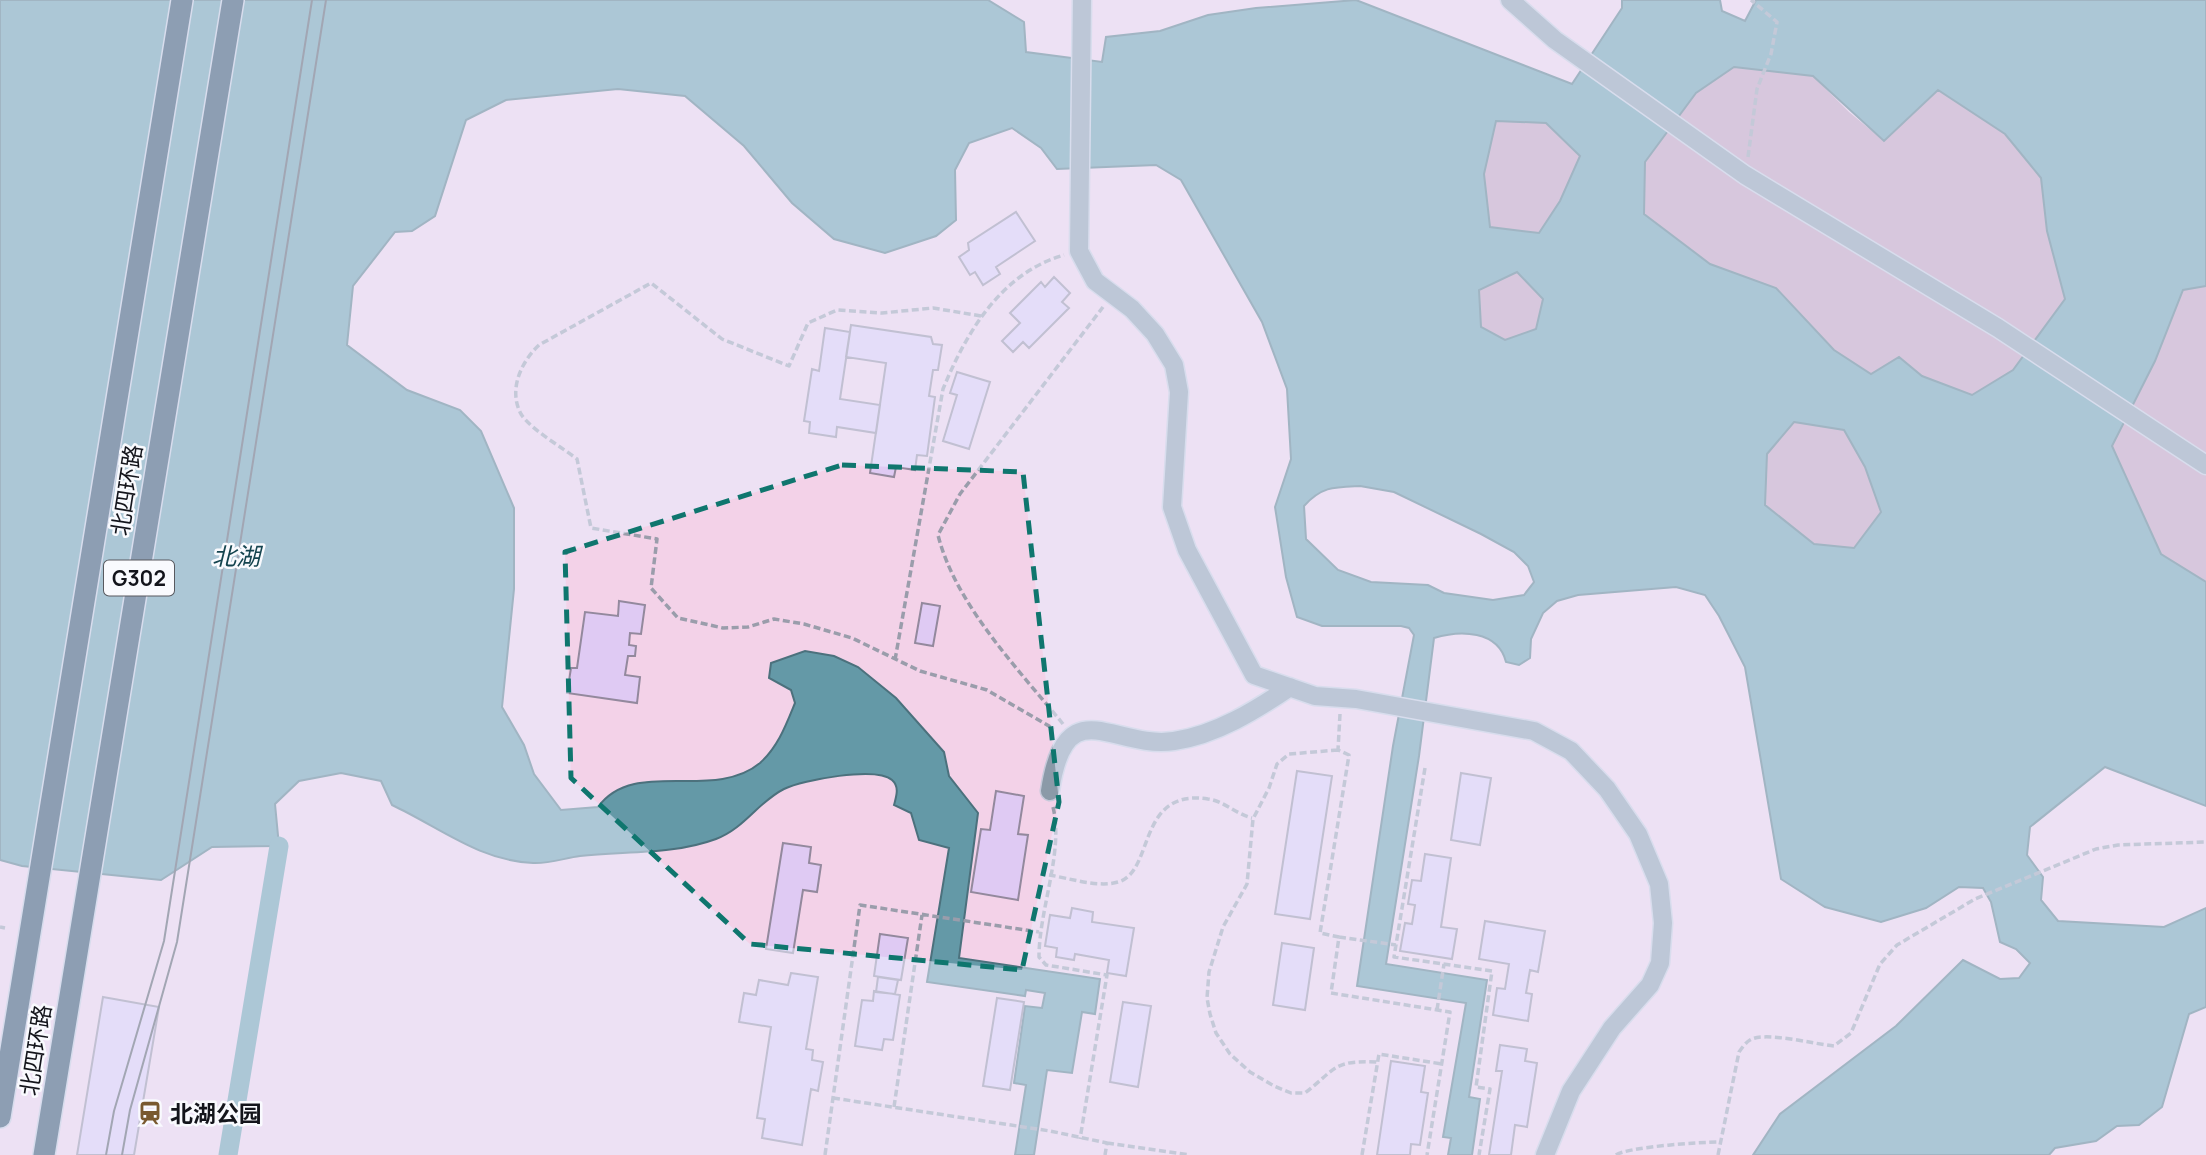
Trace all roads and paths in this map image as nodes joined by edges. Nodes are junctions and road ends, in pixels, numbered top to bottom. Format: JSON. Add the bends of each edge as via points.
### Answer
{"nodes":[{"id":1,"x":182,"y":0,"type":"edge"},
{"id":2,"x":233,"y":0,"type":"edge"},
{"id":3,"x":1510,"y":0,"type":"edge"},
{"id":4,"x":1752,"y":0,"type":"edge"},
{"id":5,"x":1082,"y":6,"type":"edge"},
{"id":6,"x":1745,"y":175,"type":"junction"},
{"id":7,"x":1079,"y":251,"type":"junction"},
{"id":8,"x":1112,"y":295,"type":"junction"},
{"id":9,"x":981,"y":316,"type":"junction"},
{"id":10,"x":2206,"y":465,"type":"edge"},
{"id":11,"x":895,"y":660,"type":"junction"},
{"id":12,"x":1290,"y":687,"type":"junction"},
{"id":13,"x":1341,"y":698,"type":"junction"},
{"id":14,"x":1073,"y":736,"type":"junction"},
{"id":15,"x":1338,"y":750,"type":"junction"},
{"id":16,"x":1425,"y":768,"type":"dead end"},
{"id":17,"x":1049,"y":791,"type":"joint"},
{"id":18,"x":1253,"y":819,"type":"junction"},
{"id":19,"x":2206,"y":842,"type":"edge"},
{"id":20,"x":1049,"y":875,"type":"junction"},
{"id":21,"x":922,"y":915,"type":"junction"},
{"id":22,"x":1039,"y":932,"type":"junction"},
{"id":23,"x":1339,"y":937,"type":"junction"},
{"id":24,"x":1396,"y":945,"type":"junction"},
{"id":25,"x":1444,"y":964,"type":"junction"},
{"id":26,"x":1437,"y":1010,"type":"junction"},
{"id":27,"x":1378,"y":1062,"type":"junction"},
{"id":28,"x":1442,"y":1064,"type":"junction"},
{"id":29,"x":833,"y":1098,"type":"junction"},
{"id":30,"x":894,"y":1107,"type":"junction"},
{"id":31,"x":0,"y":1117,"type":"edge"},
{"id":32,"x":1080,"y":1139,"type":"junction"},
{"id":33,"x":1719,"y":1142,"type":"junction"},
{"id":34,"x":1107,"y":1143,"type":"junction"},
{"id":35,"x":44,"y":1155,"type":"edge"},
{"id":36,"x":825,"y":1155,"type":"edge"},
{"id":37,"x":1105,"y":1155,"type":"edge"},
{"id":38,"x":1190,"y":1155,"type":"edge"},
{"id":39,"x":1362,"y":1155,"type":"edge"},
{"id":40,"x":1427,"y":1155,"type":"edge"},
{"id":41,"x":1479,"y":1155,"type":"edge"},
{"id":42,"x":1545,"y":1155,"type":"edge"},
{"id":43,"x":1616,"y":1155,"type":"edge"},
{"id":44,"x":1717,"y":1155,"type":"edge"}],
"edges":[{"from":1,"to":31,"type":"highway","name":"北四环路","number":"G302"},
{"from":2,"to":35,"type":"highway","name":"北四环路","number":"G302"},
{"from":3,"to":6,"type":"street","via":[[1555,40]]},
{"from":4,"to":6,"type":"path","via":[[1777,22],[1757,89]]},
{"from":5,"to":7,"type":"street"},
{"from":6,"to":10,"type":"street","via":[[1998,328]]},
{"from":7,"to":8,"type":"street","via":[[1095,281]]},
{"from":7,"to":9,"type":"path","via":[[1044,261],[989,304]]},
{"from":8,"to":12,"type":"street","via":[[1155,334],[1174,365],[1179,392],[1172,507],[1187,550],[1254,675]]},
{"from":8,"to":14,"type":"path","via":[[960,494],[938,535],[956,579],[998,645]]},
{"from":9,"to":11,"type":"path","via":[[943,389]]},
{"from":9,"to":11,"type":"path","via":[[933,308],[882,313],[837,310],[808,323],[789,366],[722,339],[651,284],[538,345],[525,358],[518,375],[516,396],[522,415],[577,458],[591,528],[657,539],[651,588],[678,618],[723,628],[775,619],[804,624],[852,638]]},
{"from":11,"to":14,"type":"path","via":[[987,690],[1041,724]]},
{"from":12,"to":13,"type":"street","via":[[1315,696]]},
{"from":12,"to":14,"type":"street","via":[[1255,711],[1173,741],[1091,730]]},
{"from":13,"to":15,"type":"path"},
{"from":13,"to":42,"type":"street","via":[[1534,731],[1571,751],[1607,789],[1638,834],[1658,884],[1663,923],[1660,963],[1650,985],[1612,1028],[1571,1090]]},
{"from":14,"to":17,"type":"street","via":[[1055,757]]},
{"from":15,"to":18,"type":"path","via":[[1289,754],[1277,764]]},
{"from":15,"to":23,"type":"path","via":[[1349,755],[1320,933]]},
{"from":16,"to":24,"type":"path"},
{"from":17,"to":20,"type":"path","via":[[1058,826]]},
{"from":18,"to":20,"type":"path","via":[[1220,802],[1191,799],[1169,805],[1156,819],[1135,869],[1120,882]]},
{"from":18,"to":27,"type":"path","via":[[1247,884],[1223,927],[1209,972],[1207,998],[1216,1033],[1250,1072],[1291,1093],[1306,1093],[1328,1070],[1345,1062]]},
{"from":19,"to":33,"type":"path","via":[[2096,849],[1975,898],[1897,945],[1880,964],[1851,1033],[1833,1046],[1768,1035],[1750,1040],[1738,1052]]},
{"from":20,"to":22,"type":"path"},
{"from":21,"to":22,"type":"path"},
{"from":21,"to":29,"type":"path","via":[[860,905]]},
{"from":21,"to":30,"type":"path"},
{"from":22,"to":32,"type":"path","via":[[1039,957],[1046,965],[1107,975]]},
{"from":23,"to":24,"type":"path"},
{"from":23,"to":26,"type":"path","via":[[1331,993]]},
{"from":24,"to":25,"type":"path","via":[[1394,957]]},
{"from":25,"to":26,"type":"path"},
{"from":25,"to":41,"type":"path","via":[[1492,971],[1476,1087],[1490,1089]]},
{"from":26,"to":28,"type":"path","via":[[1450,1012]]},
{"from":27,"to":28,"type":"path","via":[[1379,1054]]},
{"from":27,"to":39,"type":"path"},
{"from":28,"to":40,"type":"path"},
{"from":29,"to":30,"type":"path"},
{"from":29,"to":36,"type":"path"},
{"from":30,"to":32,"type":"path"},
{"from":32,"to":34,"type":"path"},
{"from":33,"to":43,"type":"path","via":[[1634,1147]]},
{"from":33,"to":44,"type":"path"},
{"from":34,"to":37,"type":"path"},
{"from":34,"to":38,"type":"path"}]}
